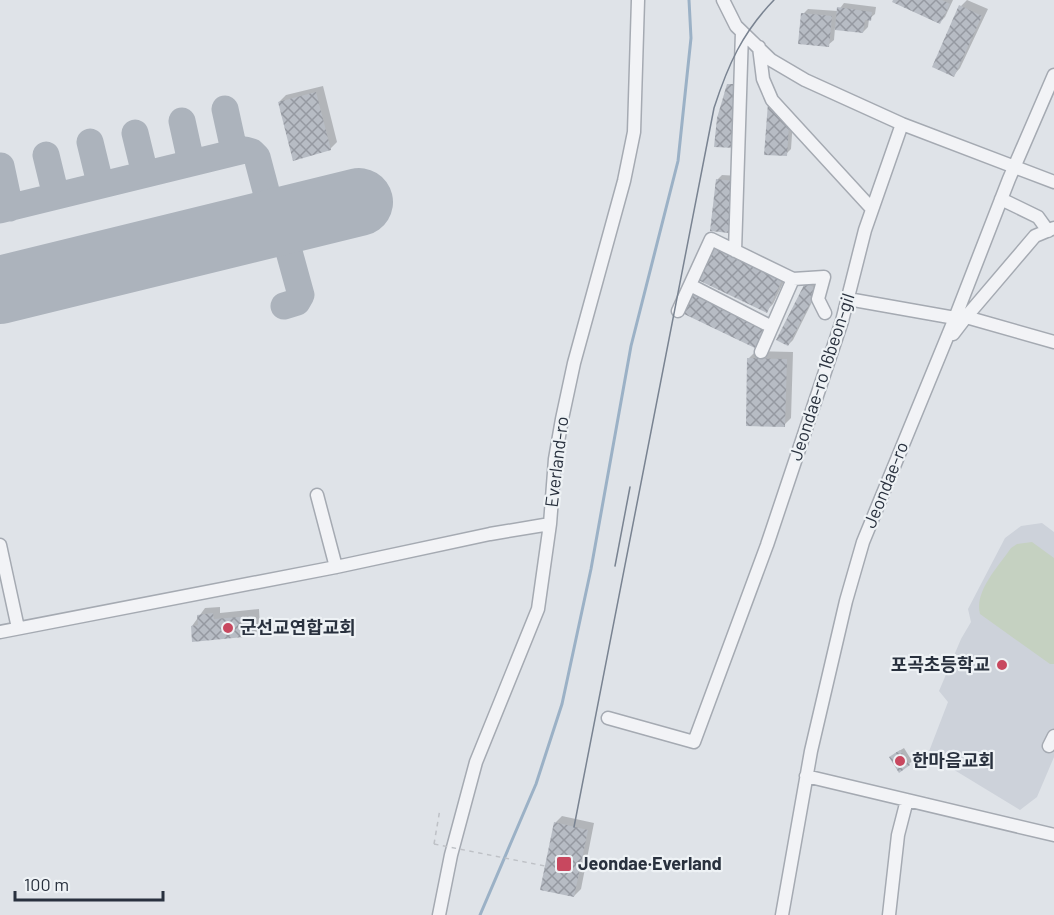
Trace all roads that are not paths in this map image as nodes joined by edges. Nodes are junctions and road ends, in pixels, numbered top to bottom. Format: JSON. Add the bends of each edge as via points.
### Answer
{"nodes":[{"id":1,"x":638,"y":0,"type":"edge"},
{"id":2,"x":723,"y":0,"type":"edge"},
{"id":3,"x":742,"y":32,"type":"junction"},
{"id":4,"x":759,"y":47,"type":"junction"},
{"id":5,"x":1054,"y":75,"type":"edge"},
{"id":6,"x":902,"y":124,"type":"junction"},
{"id":7,"x":1015,"y":165,"type":"junction"},
{"id":8,"x":1054,"y":182,"type":"edge"},
{"id":9,"x":1001,"y":199,"type":"junction"},
{"id":10,"x":872,"y":209,"type":"junction"},
{"id":11,"x":1051,"y":229,"type":"edge"},
{"id":12,"x":735,"y":251,"type":"junction"},
{"id":13,"x":793,"y":279,"type":"junction"},
{"id":14,"x":690,"y":285,"type":"junction"},
{"id":15,"x":848,"y":299,"type":"junction"},
{"id":16,"x":678,"y":311,"type":"dead end"},
{"id":17,"x":825,"y":313,"type":"dead end"},
{"id":18,"x":960,"y":317,"type":"junction"},
{"id":19,"x":771,"y":327,"type":"junction"},
{"id":20,"x":1054,"y":342,"type":"edge"},
{"id":21,"x":761,"y":352,"type":"dead end"},
{"id":22,"x":317,"y":495,"type":"dead end"},
{"id":23,"x":550,"y":524,"type":"junction"},
{"id":24,"x":0,"y":545,"type":"edge"},
{"id":25,"x":336,"y":567,"type":"junction"},
{"id":26,"x":18,"y":628,"type":"junction"},
{"id":27,"x":0,"y":633,"type":"edge"},
{"id":28,"x":608,"y":718,"type":"dead end"},
{"id":29,"x":807,"y":776,"type":"junction"},
{"id":30,"x":907,"y":800,"type":"junction"},
{"id":31,"x":1054,"y":835,"type":"edge"},
{"id":32,"x":438,"y":915,"type":"edge"},
{"id":33,"x":782,"y":915,"type":"edge"},
{"id":34,"x":889,"y":915,"type":"edge"}],
"edges":[{"from":1,"to":23,"type":"street","name":"Everland-ro","via":[[634,132],[571,374],[555,459]]},
{"from":2,"to":3,"type":"street"},
{"from":3,"to":4,"type":"street"},
{"from":3,"to":12,"type":"street"},
{"from":4,"to":6,"type":"street","via":[[771,60],[805,80]]},
{"from":4,"to":10,"type":"street","via":[[764,80],[772,99]]},
{"from":5,"to":7,"type":"street","name":"Jeondae-ro"},
{"from":6,"to":7,"type":"street"},
{"from":6,"to":10,"type":"street","name":"Jeondae-ro 16beon-gil"},
{"from":7,"to":8,"type":"street"},
{"from":7,"to":9,"type":"street","name":"Jeondae-ro"},
{"from":9,"to":11,"type":"street","via":[[1038,217]]},
{"from":9,"to":18,"type":"street","name":"Jeondae-ro"},
{"from":10,"to":15,"type":"street","name":"Jeondae-ro 16beon-gil"},
{"from":11,"to":18,"type":"street","via":[[1035,236]]},
{"from":12,"to":13,"type":"street"},
{"from":12,"to":14,"type":"street","via":[[711,239]]},
{"from":13,"to":17,"type":"street","via":[[824,277],[818,299]]},
{"from":13,"to":19,"type":"street"},
{"from":14,"to":16,"type":"street"},
{"from":14,"to":19,"type":"street"},
{"from":15,"to":18,"type":"street"},
{"from":15,"to":28,"type":"street","name":"Jeondae-ro 16beon-gil","via":[[767,545],[694,742]]},
{"from":18,"to":20,"type":"street"},
{"from":18,"to":29,"type":"street","name":"Jeondae-ro","via":[[937,357],[863,542]]},
{"from":19,"to":21,"type":"street"},
{"from":22,"to":25,"type":"street"},
{"from":23,"to":25,"type":"street"},
{"from":23,"to":32,"type":"street","name":"Everland-ro","via":[[538,609],[476,762]]},
{"from":24,"to":26,"type":"street"},
{"from":25,"to":26,"type":"street"},
{"from":26,"to":27,"type":"street"},
{"from":29,"to":30,"type":"street"},
{"from":29,"to":33,"type":"street","name":"Jeondae-ro"},
{"from":30,"to":31,"type":"street"},
{"from":30,"to":34,"type":"street","via":[[898,835]]}]}
